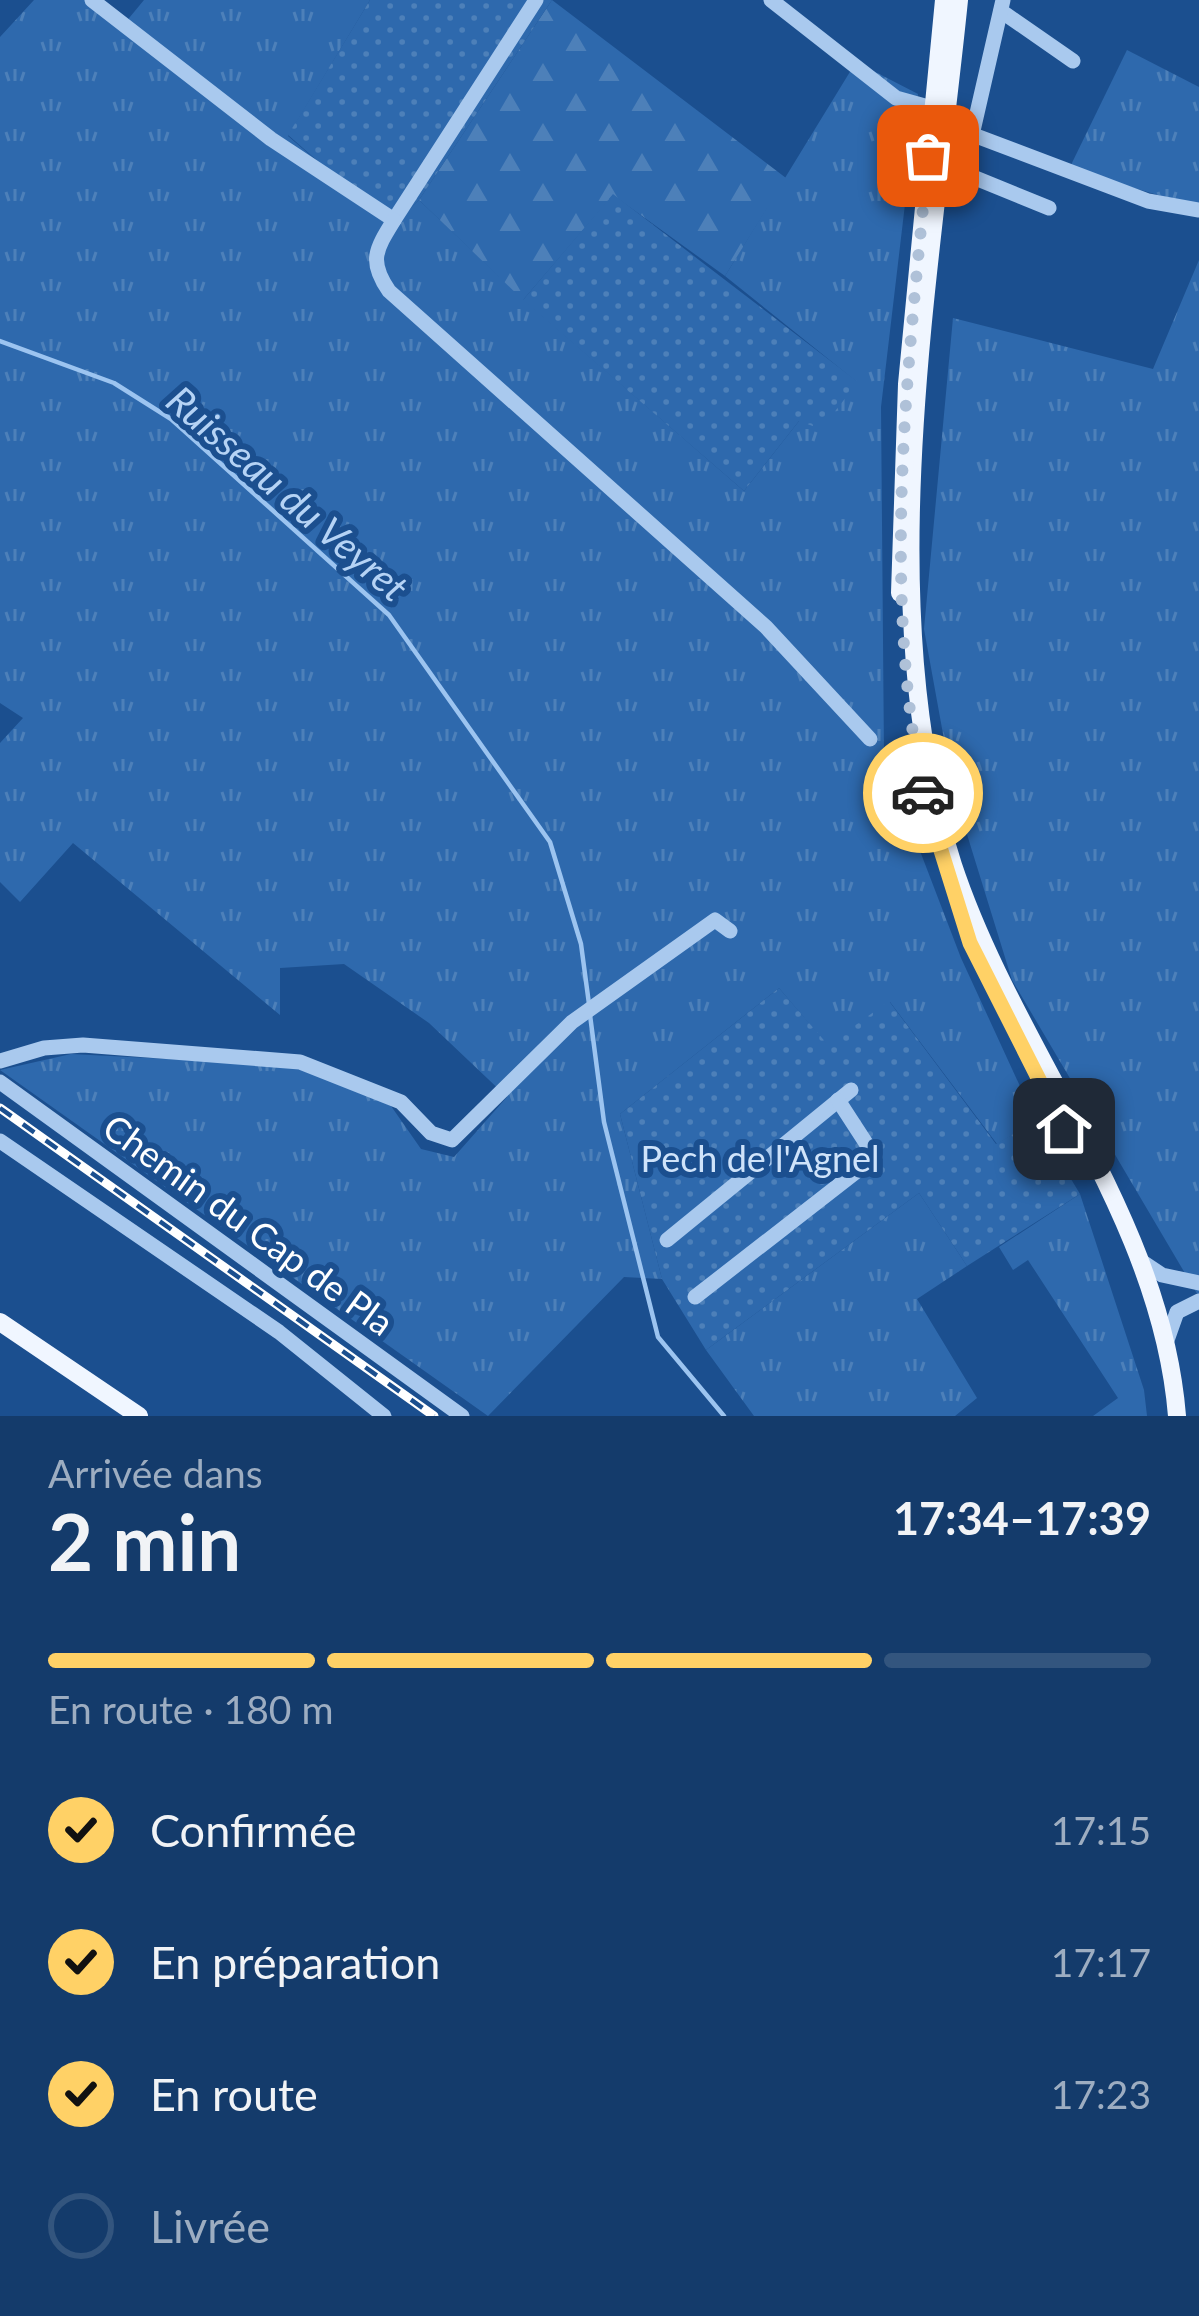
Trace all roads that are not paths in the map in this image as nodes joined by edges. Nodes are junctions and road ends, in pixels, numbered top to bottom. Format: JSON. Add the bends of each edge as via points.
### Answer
{"nodes":[{"id":1,"x":92,"y":0,"type":"edge"},
{"id":2,"x":536,"y":0,"type":"edge"},
{"id":3,"x":771,"y":0,"type":"edge"},
{"id":4,"x":952,"y":0,"type":"edge"},
{"id":5,"x":1002,"y":6,"type":"edge"},
{"id":6,"x":1073,"y":61,"type":"dead end"},
{"id":7,"x":940,"y":117,"type":"junction"},
{"id":8,"x":972,"y":135,"type":"junction"},
{"id":9,"x":938,"y":174,"type":"junction"},
{"id":10,"x":924,"y":203,"type":"junction"},
{"id":11,"x":1049,"y":208,"type":"dead end"},
{"id":12,"x":1199,"y":210,"type":"edge"},
{"id":13,"x":394,"y":220,"type":"junction"},
{"id":14,"x":870,"y":739,"type":"dead end"},
{"id":15,"x":730,"y":931,"type":"dead end"},
{"id":16,"x":0,"y":1061,"type":"edge"},
{"id":17,"x":0,"y":1082,"type":"edge"},
{"id":18,"x":0,"y":1141,"type":"edge"},
{"id":19,"x":667,"y":1240,"type":"dead end"},
{"id":20,"x":1138,"y":1258,"type":"junction"},
{"id":21,"x":1199,"y":1283,"type":"edge"},
{"id":22,"x":695,"y":1297,"type":"dead end"},
{"id":23,"x":1199,"y":1301,"type":"edge"},
{"id":24,"x":0,"y":1322,"type":"edge"},
{"id":25,"x":1166,"y":1346,"type":"junction"},
{"id":26,"x":139,"y":1416,"type":"edge"},
{"id":27,"x":384,"y":1416,"type":"edge"},
{"id":28,"x":462,"y":1416,"type":"edge"},
{"id":29,"x":1165,"y":1416,"type":"edge"},
{"id":30,"x":1178,"y":1416,"type":"edge"}],
"edges":[{"from":1,"to":13,"type":"street","via":[[271,139]]},
{"from":2,"to":13,"type":"street"},
{"from":3,"to":7,"type":"street","via":[[896,98]]},
{"from":4,"to":7,"type":"main road"},
{"from":5,"to":6,"type":"street"},
{"from":5,"to":8,"type":"street"},
{"from":7,"to":8,"type":"street"},
{"from":7,"to":9,"type":"main road"},
{"from":7,"to":10,"type":"main road"},
{"from":8,"to":12,"type":"street","via":[[1148,201]]},
{"from":9,"to":10,"type":"street"},
{"from":9,"to":11,"type":"street","via":[[968,176]]},
{"from":9,"to":20,"type":"main road","via":[[913,535],[914,654],[933,789],[997,976]]},
{"from":10,"to":29,"type":"main road","via":[[899,546],[921,781],[970,943],[1129,1266]]},
{"from":13,"to":14,"type":"street","via":[[374,251],[374,270],[389,291],[766,627]]},
{"from":15,"to":16,"type":"street","via":[[715,920],[572,1022],[452,1140],[431,1133],[401,1102],[300,1062],[83,1046]]},
{"from":17,"to":28,"type":"street","name":"Chemin du Cap de Pla"},
{"from":18,"to":27,"type":"street","via":[[279,1332]]},
{"from":19,"to":22,"type":"street","via":[[844,1095],[875,1157]]},
{"from":20,"to":21,"type":"street","via":[[1155,1273]]},
{"from":20,"to":25,"type":"main road"},
{"from":23,"to":25,"type":"street","via":[[1177,1312]]},
{"from":24,"to":26,"type":"main road"},
{"from":25,"to":30,"type":"main road"}]}
